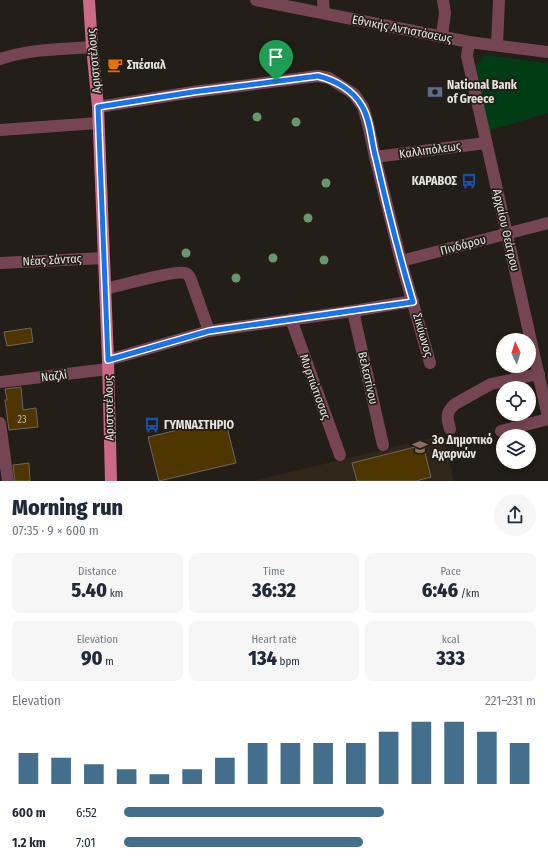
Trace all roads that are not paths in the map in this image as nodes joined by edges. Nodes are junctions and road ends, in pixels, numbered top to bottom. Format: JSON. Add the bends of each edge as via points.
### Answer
{"nodes":[{"id":1,"x":89,"y":0,"type":"edge"},
{"id":2,"x":256,"y":0,"type":"edge"},
{"id":3,"x":323,"y":0,"type":"edge"},
{"id":4,"x":443,"y":0,"type":"edge"},
{"id":5,"x":499,"y":0,"type":"edge"},
{"id":6,"x":324,"y":13,"type":"junction"},
{"id":7,"x":442,"y":36,"type":"junction"},
{"id":8,"x":469,"y":42,"type":"junction"},
{"id":9,"x":497,"y":45,"type":"junction"},
{"id":10,"x":92,"y":46,"type":"junction"},
{"id":11,"x":548,"y":52,"type":"edge"},
{"id":12,"x":0,"y":59,"type":"edge"},
{"id":13,"x":98,"y":107,"type":"junction"},
{"id":14,"x":98,"y":123,"type":"junction"},
{"id":15,"x":0,"y":130,"type":"edge"},
{"id":16,"x":486,"y":142,"type":"junction"},
{"id":17,"x":375,"y":157,"type":"junction"},
{"id":18,"x":548,"y":223,"type":"edge"},
{"id":19,"x":508,"y":233,"type":"junction"},
{"id":20,"x":104,"y":258,"type":"junction"},
{"id":21,"x":401,"y":261,"type":"junction"},
{"id":22,"x":0,"y":263,"type":"edge"},
{"id":23,"x":105,"y":289,"type":"junction"},
{"id":24,"x":413,"y":302,"type":"junction"},
{"id":25,"x":353,"y":311,"type":"junction"},
{"id":26,"x":291,"y":319,"type":"junction"},
{"id":27,"x":209,"y":331,"type":"junction"},
{"id":28,"x":430,"y":363,"type":"dead end"},
{"id":29,"x":108,"y":365,"type":"junction"},
{"id":30,"x":539,"y":374,"type":"junction"},
{"id":31,"x":0,"y":382,"type":"edge"},
{"id":32,"x":548,"y":418,"type":"edge"},
{"id":33,"x":0,"y":424,"type":"edge"},
{"id":34,"x":450,"y":429,"type":"dead end"},
{"id":35,"x":508,"y":429,"type":"edge"},
{"id":36,"x":383,"y":445,"type":"dead end"},
{"id":37,"x":340,"y":455,"type":"dead end"},
{"id":38,"x":8,"y":481,"type":"edge"},
{"id":39,"x":111,"y":481,"type":"edge"}],
"edges":[{"from":1,"to":10,"type":"main road","name":"Αριστοτέλους"},
{"from":2,"to":6,"type":"street","name":"Εθνικής Αντιστάσεως"},
{"from":3,"to":6,"type":"street"},
{"from":4,"to":7,"type":"street","via":[[445,13]]},
{"from":5,"to":9,"type":"street"},
{"from":6,"to":7,"type":"street","name":"Εθνικής Αντιστάσεως"},
{"from":7,"to":8,"type":"street","name":"Εθνικής Αντιστάσεως"},
{"from":8,"to":9,"type":"street","name":"Εθνικής Αντιστάσεως"},
{"from":8,"to":16,"type":"street","name":"Αρχαίου Θεάτρου","via":[[467,56]]},
{"from":9,"to":11,"type":"street","name":"Εθνικής Αντιστάσεως"},
{"from":10,"to":12,"type":"street","via":[[32,52]]},
{"from":10,"to":13,"type":"main road","name":"Αριστοτέλους"},
{"from":13,"to":14,"type":"main road","name":"Αριστοτέλους"},
{"from":13,"to":17,"type":"street","name":"Σικύωνος","via":[[318,76],[329,78],[354,94],[363,107]]},
{"from":14,"to":15,"type":"street"},
{"from":14,"to":20,"type":"main road","name":"Αριστοτέλους"},
{"from":16,"to":17,"type":"street","name":"Καλλιπόλεως"},
{"from":16,"to":19,"type":"street","name":"Αρχαίου Θεάτρου"},
{"from":17,"to":21,"type":"street","name":"Σικύωνος"},
{"from":18,"to":19,"type":"street","name":"Πινδάρου"},
{"from":19,"to":21,"type":"street","name":"Πινδάρου"},
{"from":19,"to":30,"type":"street","name":"Αρχαίου Θεάτρου"},
{"from":20,"to":22,"type":"street","name":"Νέας Σάντας"},
{"from":20,"to":23,"type":"main road","name":"Αριστοτέλους"},
{"from":21,"to":24,"type":"street","name":"Σικύωνος"},
{"from":23,"to":27,"type":"street","via":[[184,273],[191,280]]},
{"from":23,"to":29,"type":"main road","name":"Αριστοτέλους"},
{"from":24,"to":25,"type":"street","name":"Ναζλί"},
{"from":24,"to":28,"type":"street","name":"Σικύωνος"},
{"from":25,"to":26,"type":"street","name":"Ναζλί"},
{"from":25,"to":36,"type":"street","name":"Βελεστίνου"},
{"from":26,"to":27,"type":"street","name":"Ναζλί"},
{"from":26,"to":37,"type":"street","name":"Μυρτιώτισσας"},
{"from":27,"to":29,"type":"street","name":"Ναζλί"},
{"from":29,"to":31,"type":"street","name":"Ναζλί"},
{"from":29,"to":39,"type":"main road","name":"Αριστοτέλους"},
{"from":30,"to":32,"type":"street","name":"Αρχαίου Θεάτρου"},
{"from":30,"to":34,"type":"street","via":[[491,384],[455,404],[447,416]]},
{"from":32,"to":35,"type":"street"},
{"from":33,"to":38,"type":"street"}]}
